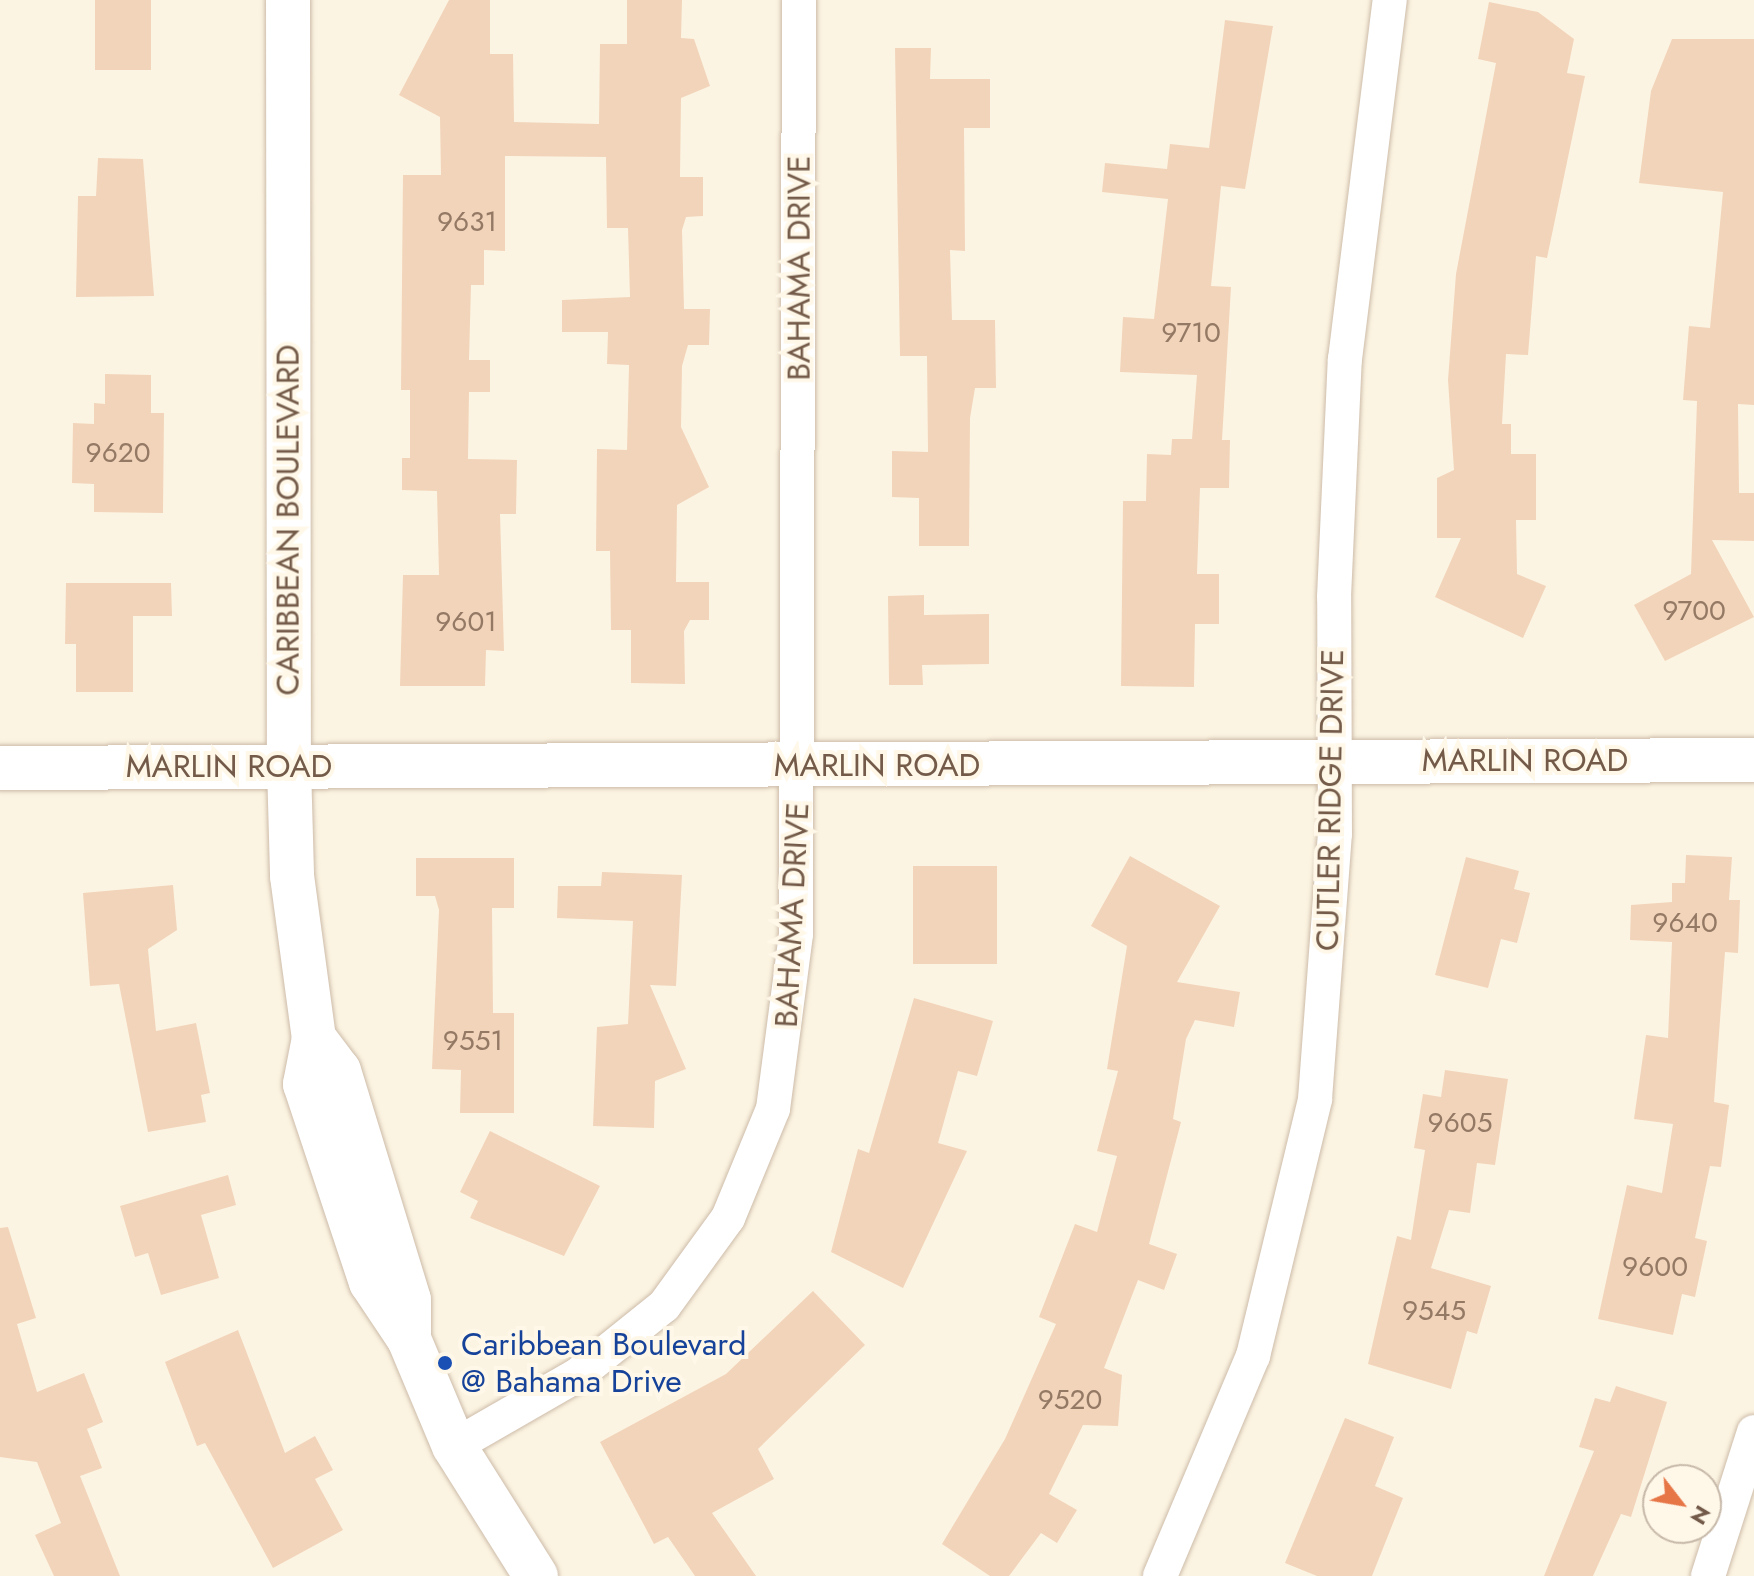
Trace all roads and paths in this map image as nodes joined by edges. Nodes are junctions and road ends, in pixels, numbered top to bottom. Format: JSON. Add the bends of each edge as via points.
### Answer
{"nodes":[{"id":1,"x":288,"y":0,"type":"edge"},
{"id":2,"x":799,"y":0,"type":"edge"},
{"id":3,"x":1390,"y":0,"type":"edge"},
{"id":4,"x":1334,"y":759,"type":"junction"},
{"id":5,"x":1754,"y":760,"type":"edge"},
{"id":6,"x":289,"y":766,"type":"junction"},
{"id":7,"x":799,"y":766,"type":"junction"},
{"id":8,"x":0,"y":768,"type":"edge"},
{"id":9,"x":1754,"y":1432,"type":"edge"},
{"id":10,"x":454,"y":1446,"type":"junction"},
{"id":11,"x":536,"y":1576,"type":"edge"},
{"id":12,"x":1160,"y":1576,"type":"edge"},
{"id":13,"x":1708,"y":1576,"type":"edge"}],
"edges":[{"from":1,"to":6,"type":"street","name":"CARIBBEAN BOULEVARD"},
{"from":2,"to":7,"type":"street","name":"BAHAMA DRIVE"},
{"from":3,"to":4,"type":"street","name":"CUTLER RIDGE DRIVE","via":[[1345,359]]},
{"from":4,"to":5,"type":"street","name":"MARLIN ROAD"},
{"from":4,"to":7,"type":"street","name":"MARLIN ROAD"},
{"from":4,"to":12,"type":"street","name":"CUTLER RIDGE DRIVE","via":[[1326,983],[1309,1141],[1253,1356]]},
{"from":6,"to":7,"type":"street","name":"MARLIN ROAD"},
{"from":6,"to":8,"type":"street","name":"MARLIN ROAD"},
{"from":6,"to":10,"type":"street","name":"CARIBBEAN BOULEVARD","via":[[292,876],[314,1038],[339,1071],[409,1300],[409,1339]]},
{"from":7,"to":10,"type":"street","name":"BAHAMA DRIVE","via":[[788,1027],[767,1130],[740,1195],[712,1246],[638,1332]]},
{"from":9,"to":13,"type":"street"},
{"from":10,"to":11,"type":"street","name":"CARIBBEAN BOULEVARD"}]}
